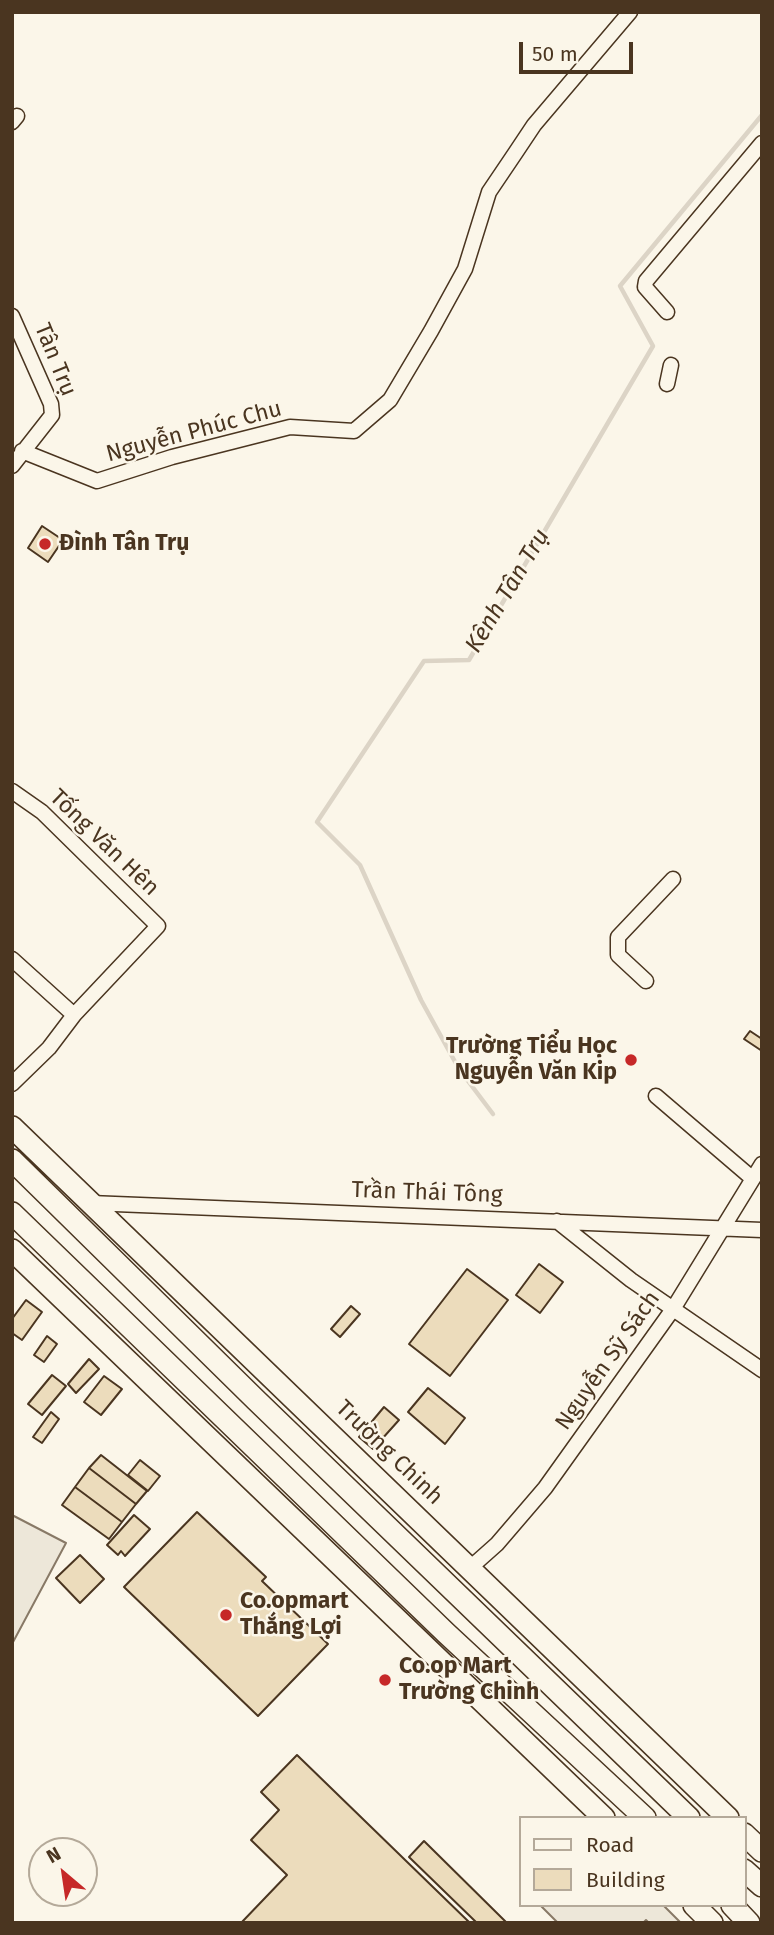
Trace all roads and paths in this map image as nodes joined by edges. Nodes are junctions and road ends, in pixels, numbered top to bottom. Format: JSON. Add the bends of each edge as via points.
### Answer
{"nodes":[{"id":1,"x":630,"y":12,"type":"edge"},
{"id":2,"x":762,"y":143,"type":"edge"},
{"id":3,"x":667,"y":312,"type":"dead end"},
{"id":4,"x":12,"y":316,"type":"edge"},
{"id":5,"x":671,"y":365,"type":"dead end"},
{"id":6,"x":667,"y":384,"type":"dead end"},
{"id":7,"x":22,"y":452,"type":"junction"},
{"id":8,"x":12,"y":466,"type":"edge"},
{"id":9,"x":12,"y":791,"type":"edge"},
{"id":10,"x":673,"y":879,"type":"dead end"},
{"id":11,"x":12,"y":959,"type":"edge"},
{"id":12,"x":646,"y":981,"type":"dead end"},
{"id":13,"x":74,"y":1015,"type":"junction"},
{"id":14,"x":12,"y":1084,"type":"edge"},
{"id":15,"x":656,"y":1096,"type":"dead end"},
{"id":16,"x":12,"y":1127,"type":"edge"},
{"id":17,"x":12,"y":1160,"type":"edge"},
{"id":18,"x":762,"y":1164,"type":"edge"},
{"id":19,"x":753,"y":1178,"type":"junction"},
{"id":20,"x":90,"y":1203,"type":"junction"},
{"id":21,"x":17,"y":1221,"type":"edge"},
{"id":22,"x":557,"y":1221,"type":"junction"},
{"id":23,"x":722,"y":1227,"type":"junction"},
{"id":24,"x":762,"y":1230,"type":"edge"},
{"id":25,"x":12,"y":1250,"type":"edge"},
{"id":26,"x":673,"y":1309,"type":"junction"},
{"id":27,"x":762,"y":1370,"type":"edge"},
{"id":28,"x":302,"y":1405,"type":"junction"},
{"id":29,"x":281,"y":1424,"type":"junction"},
{"id":30,"x":255,"y":1448,"type":"junction"},
{"id":31,"x":237,"y":1465,"type":"junction"},
{"id":32,"x":470,"y":1568,"type":"junction"},
{"id":33,"x":602,"y":1816,"type":"edge"},
{"id":34,"x":643,"y":1816,"type":"edge"},
{"id":35,"x":688,"y":1816,"type":"edge"},
{"id":36,"x":726,"y":1816,"type":"edge"},
{"id":37,"x":746,"y":1836,"type":"edge"},
{"id":38,"x":762,"y":1851,"type":"edge"},
{"id":39,"x":746,"y":1872,"type":"edge"},
{"id":40,"x":762,"y":1886,"type":"edge"},
{"id":41,"x":696,"y":1907,"type":"edge"},
{"id":42,"x":734,"y":1907,"type":"edge"},
{"id":43,"x":712,"y":1923,"type":"edge"},
{"id":44,"x":749,"y":1923,"type":"edge"}],
"edges":[{"from":1,"to":7,"type":"street","name":"Nguyễn Phúc Chu","via":[[534,125],[489,192],[465,269],[431,331],[390,400],[354,431],[290,427],[97,481]]},
{"from":2,"to":3,"type":"street","via":[[646,281],[645,287]]},
{"from":4,"to":7,"type":"street","name":"Tân Trụ","via":[[52,415]]},
{"from":5,"to":6,"type":"street"},
{"from":7,"to":8,"type":"street"},
{"from":9,"to":13,"type":"street","name":"Tống Văn Hên","via":[[42,811],[158,926]]},
{"from":10,"to":12,"type":"street","via":[[618,937],[618,955]]},
{"from":11,"to":13,"type":"street"},
{"from":13,"to":14,"type":"street","name":"Tống Văn Hên"},
{"from":15,"to":19,"type":"street"},
{"from":16,"to":20,"type":"main road","name":"Trường Chinh"},
{"from":17,"to":29,"type":"main road"},
{"from":18,"to":19,"type":"street","name":"Nguyễn Sỹ Sách"},
{"from":19,"to":23,"type":"street","name":"Nguyễn Sỹ Sách"},
{"from":20,"to":22,"type":"street","name":"Trần Thái Tông"},
{"from":20,"to":28,"type":"main road","name":"Trường Chinh"},
{"from":21,"to":30,"type":"main road"},
{"from":22,"to":23,"type":"street","name":"Trần Thái Tông"},
{"from":22,"to":26,"type":"street"},
{"from":23,"to":24,"type":"street","name":"Trần Thái Tông"},
{"from":23,"to":26,"type":"street","name":"Nguyễn Sỹ Sách"},
{"from":25,"to":31,"type":"main road"},
{"from":26,"to":27,"type":"street"},
{"from":26,"to":32,"type":"street","name":"Nguyễn Sỹ Sách","via":[[545,1488]]},
{"from":28,"to":29,"type":"main road"},
{"from":28,"to":32,"type":"main road","name":"Trường Chinh"},
{"from":29,"to":30,"type":"main road"},
{"from":29,"to":35,"type":"main road"},
{"from":30,"to":31,"type":"main road"},
{"from":30,"to":34,"type":"main road"},
{"from":31,"to":33,"type":"main road"},
{"from":32,"to":36,"type":"main road","name":"Trường Chinh"},
{"from":37,"to":38,"type":"main road"},
{"from":39,"to":40,"type":"main road"},
{"from":41,"to":43,"type":"main road"},
{"from":42,"to":44,"type":"main road"}]}
